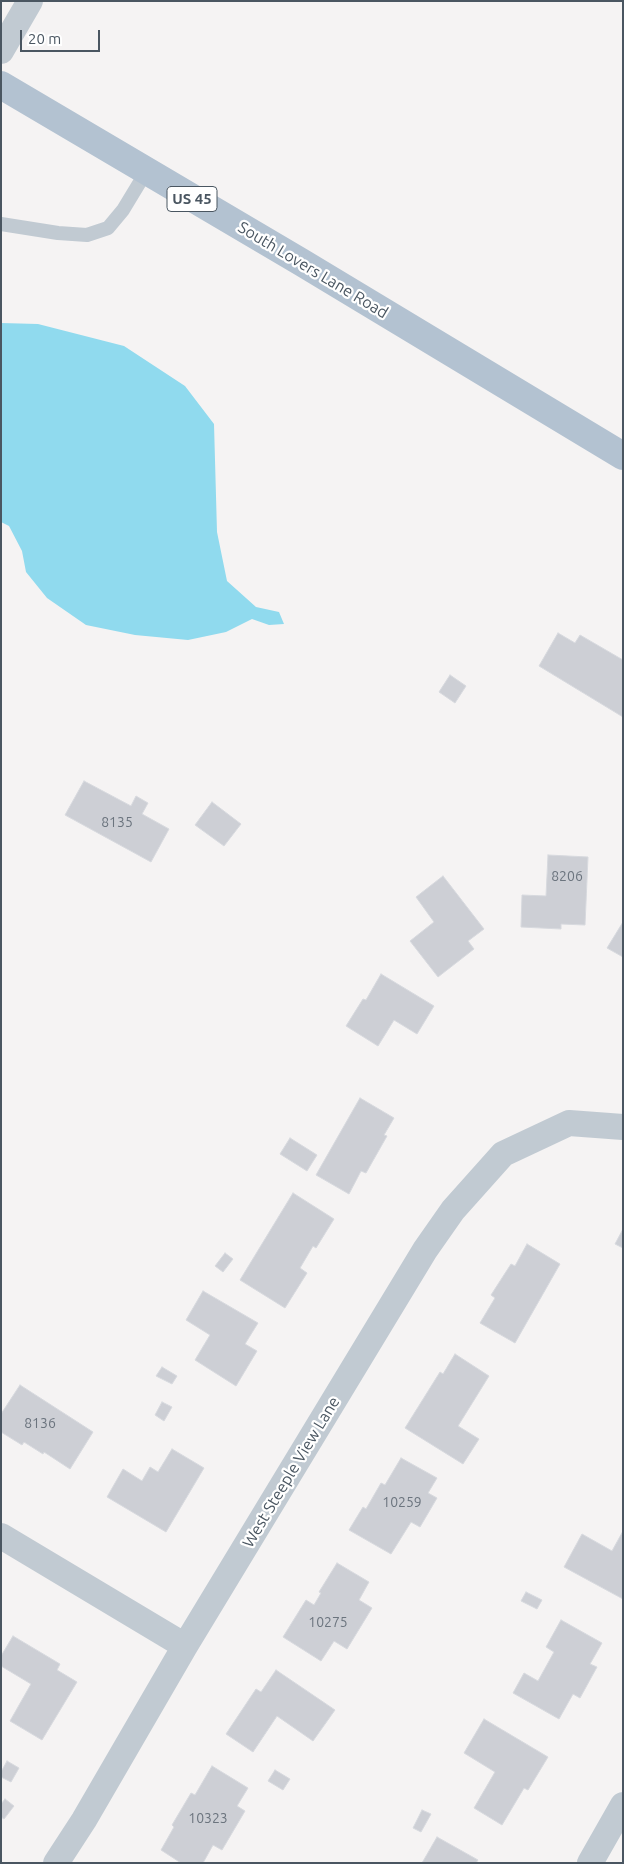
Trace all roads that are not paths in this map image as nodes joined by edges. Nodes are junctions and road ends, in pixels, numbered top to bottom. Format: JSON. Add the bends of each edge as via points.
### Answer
{"nodes":[{"id":1,"x":30,"y":1,"type":"edge"},
{"id":2,"x":1,"y":51,"type":"edge"},
{"id":3,"x":1,"y":85,"type":"edge"},
{"id":4,"x":146,"y":172,"type":"junction"},
{"id":5,"x":1,"y":224,"type":"edge"},
{"id":6,"x":623,"y":456,"type":"edge"},
{"id":7,"x":623,"y":1127,"type":"edge"},
{"id":8,"x":1,"y":1536,"type":"edge"},
{"id":9,"x":185,"y":1646,"type":"junction"},
{"id":10,"x":623,"y":1805,"type":"edge"},
{"id":11,"x":56,"y":1863,"type":"edge"},
{"id":12,"x":590,"y":1863,"type":"edge"}],
"edges":[{"from":1,"to":2,"type":"street"},
{"from":3,"to":4,"type":"main road","name":"South Lovers Lane Road","number":"US 45"},
{"from":4,"to":5,"type":"lane","via":[[108,228],[88,235]]},
{"from":4,"to":6,"type":"main road","name":"South Lovers Lane Road","number":"US 45"},
{"from":7,"to":9,"type":"street","name":"West Steeple View Lane","via":[[569,1123],[503,1154],[453,1210],[424,1250]]},
{"from":8,"to":9,"type":"street"},
{"from":9,"to":11,"type":"street","name":"West Steeple View Lane"},
{"from":10,"to":12,"type":"street"}]}
